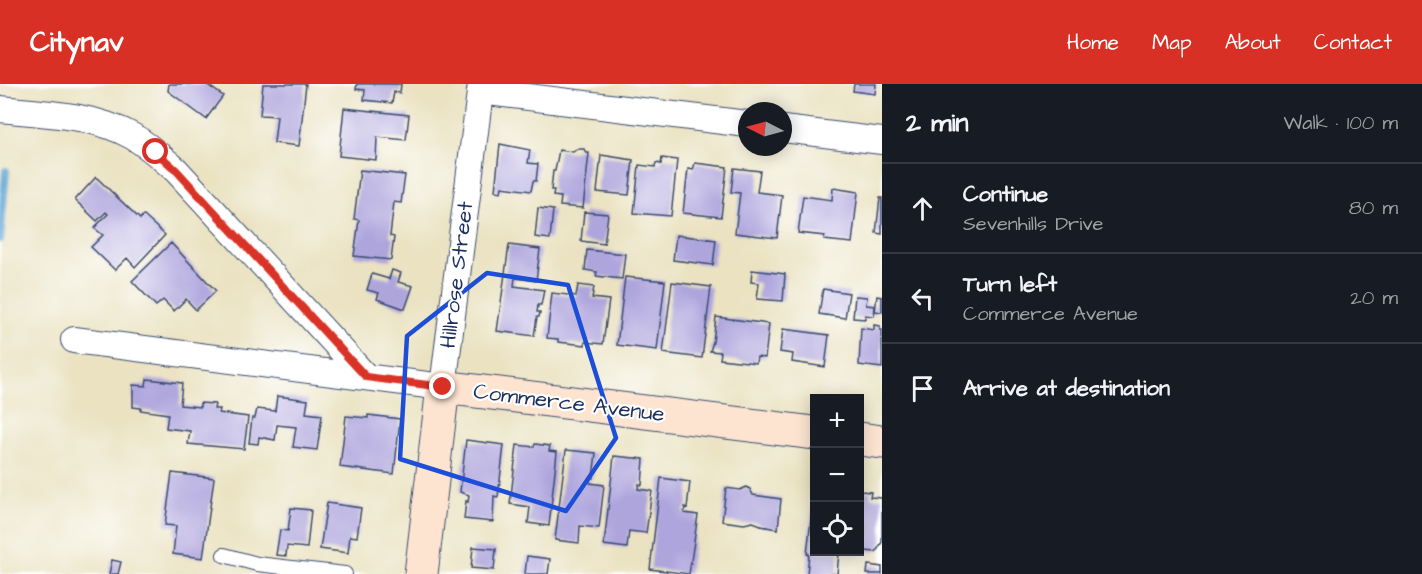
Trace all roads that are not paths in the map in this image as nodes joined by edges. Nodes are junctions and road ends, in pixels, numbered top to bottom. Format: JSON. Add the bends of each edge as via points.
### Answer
{"nodes":[{"id":1,"x":480,"y":88,"type":"edge"},
{"id":2,"x":0,"y":109,"type":"edge"},
{"id":3,"x":738,"y":123,"type":"edge"},
{"id":4,"x":792,"y":130,"type":"edge"},
{"id":5,"x":882,"y":141,"type":"edge"},
{"id":6,"x":74,"y":340,"type":"dead end"},
{"id":7,"x":366,"y":377,"type":"junction"},
{"id":8,"x":443,"y":387,"type":"junction"},
{"id":9,"x":810,"y":433,"type":"edge"},
{"id":10,"x":864,"y":440,"type":"edge"},
{"id":11,"x":882,"y":442,"type":"edge"},
{"id":12,"x":224,"y":555,"type":"dead end"},
{"id":13,"x":345,"y":574,"type":"edge"},
{"id":14,"x":421,"y":574,"type":"edge"}],
"edges":[{"from":1,"to":3,"type":"street"},
{"from":1,"to":8,"type":"street","name":"Hillrose Street"},
{"from":2,"to":7,"type":"street","via":[[88,119],[134,137],[156,152]]},
{"from":4,"to":5,"type":"street"},
{"from":6,"to":7,"type":"street","name":"Commerce Avenue"},
{"from":7,"to":8,"type":"street","name":"Commerce Avenue"},
{"from":8,"to":9,"type":"street","name":"Commerce Avenue"},
{"from":8,"to":14,"type":"street","name":"Hillrose Street"},
{"from":10,"to":11,"type":"street"},
{"from":12,"to":13,"type":"lane","via":[[257,564]]}]}
